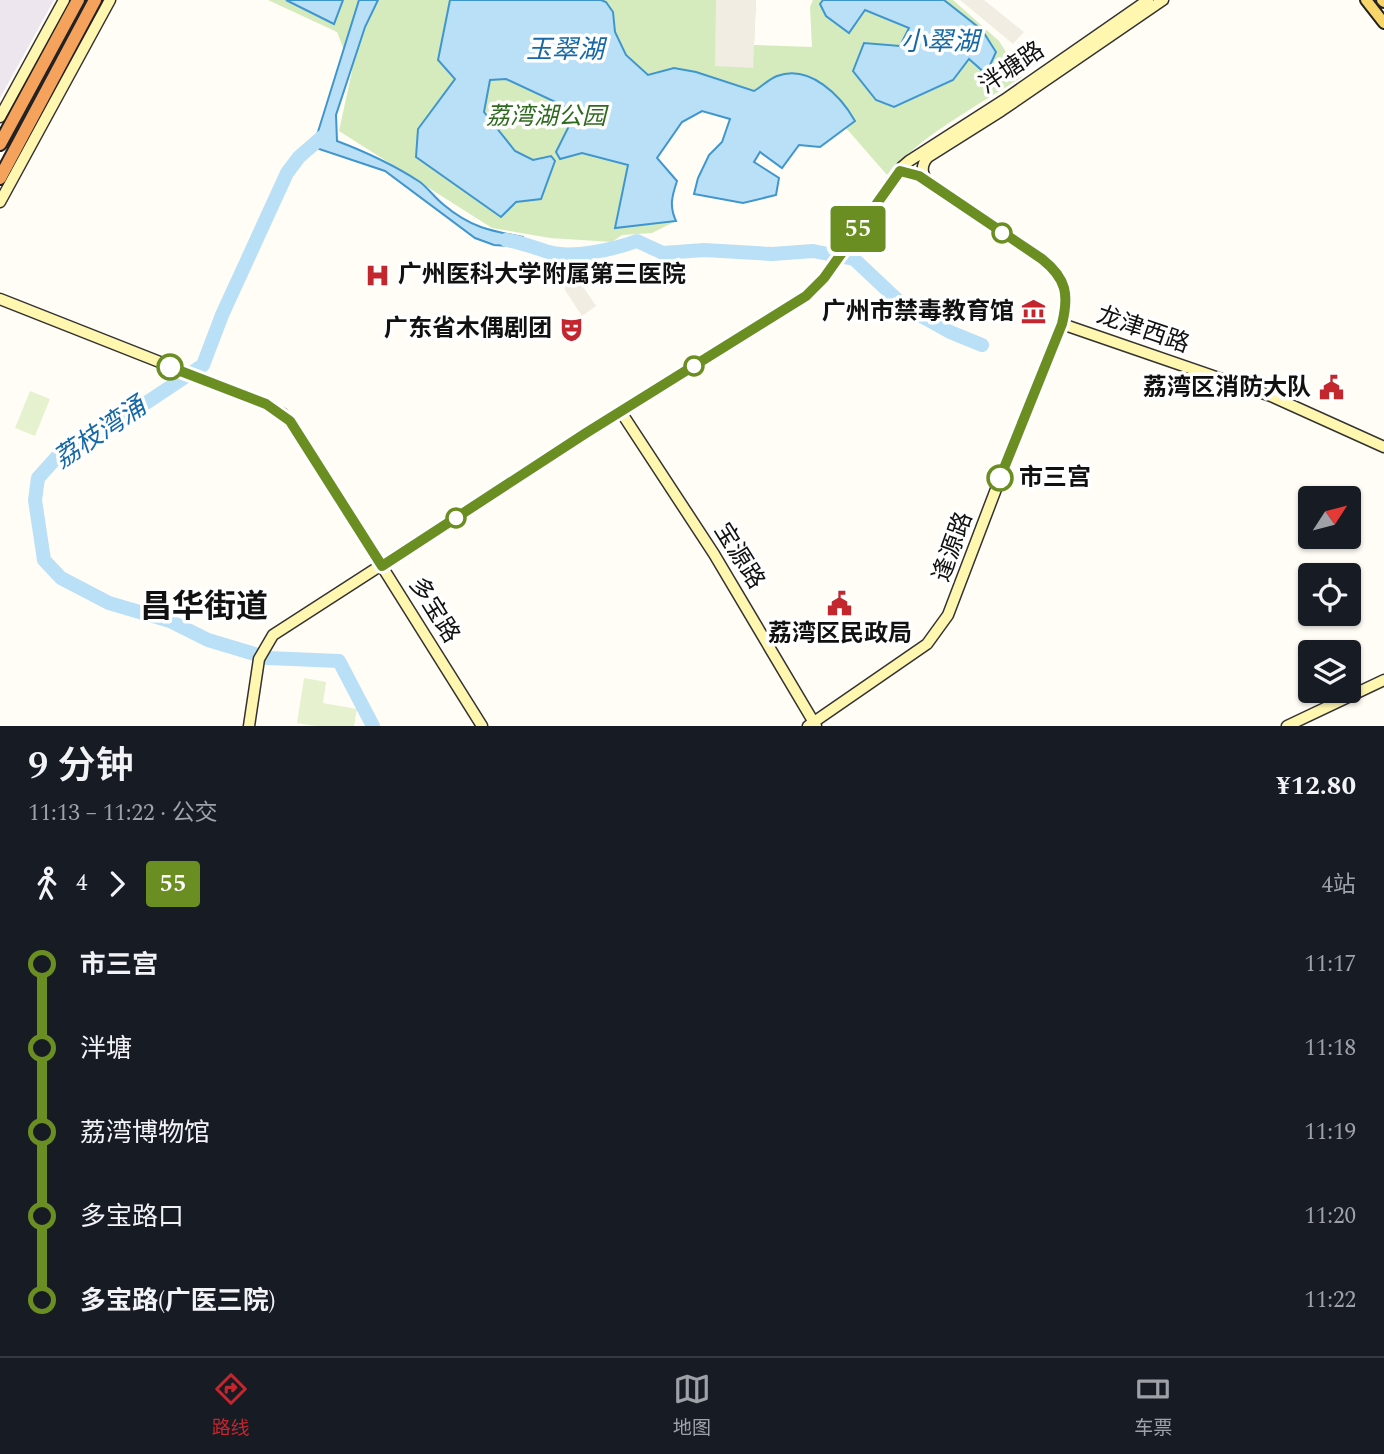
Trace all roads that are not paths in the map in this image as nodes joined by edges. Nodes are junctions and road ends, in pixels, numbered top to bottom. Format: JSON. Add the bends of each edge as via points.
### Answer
{"nodes":[{"id":1,"x":64,"y":0,"type":"edge"},
{"id":2,"x":77,"y":0,"type":"edge"},
{"id":3,"x":110,"y":0,"type":"edge"},
{"id":4,"x":1148,"y":0,"type":"edge"},
{"id":5,"x":1163,"y":0,"type":"edge"},
{"id":6,"x":1366,"y":0,"type":"edge"},
{"id":7,"x":96,"y":4,"type":"edge"},
{"id":8,"x":1384,"y":23,"type":"edge"},
{"id":9,"x":0,"y":117,"type":"edge"},
{"id":10,"x":0,"y":144,"type":"edge"},
{"id":11,"x":929,"y":157,"type":"junction"},
{"id":12,"x":0,"y":171,"type":"edge"},
{"id":13,"x":903,"y":171,"type":"junction"},
{"id":14,"x":0,"y":178,"type":"edge"},
{"id":15,"x":930,"y":185,"type":"junction"},
{"id":16,"x":0,"y":202,"type":"edge"},
{"id":17,"x":0,"y":299,"type":"edge"},
{"id":18,"x":1062,"y":324,"type":"junction"},
{"id":19,"x":621,"y":412,"type":"junction"},
{"id":20,"x":1384,"y":447,"type":"edge"},
{"id":21,"x":382,"y":566,"type":"junction"},
{"id":22,"x":1384,"y":680,"type":"edge"},
{"id":23,"x":813,"y":725,"type":"edge"},
{"id":24,"x":249,"y":726,"type":"edge"},
{"id":25,"x":482,"y":726,"type":"edge"},
{"id":26,"x":1287,"y":726,"type":"edge"}],
"edges":[{"from":1,"to":9,"type":"street"},
{"from":2,"to":10,"type":"highway"},
{"from":3,"to":7,"type":"street"},
{"from":4,"to":13,"type":"street","name":"泮塘路","via":[[909,161]]},
{"from":5,"to":11,"type":"street"},
{"from":6,"to":8,"type":"main road"},
{"from":7,"to":12,"type":"highway"},
{"from":7,"to":14,"type":"highway"},
{"from":7,"to":16,"type":"street"},
{"from":11,"to":13,"type":"street"},
{"from":11,"to":15,"type":"street","via":[[923,173]]},
{"from":13,"to":15,"type":"street","name":"龙津西路"},
{"from":13,"to":19,"type":"street","via":[[818,285]]},
{"from":15,"to":18,"type":"street","name":"龙津西路","via":[[1051,266],[1066,292]]},
{"from":17,"to":21,"type":"street","name":"多宝路","via":[[266,404],[290,421]]},
{"from":18,"to":20,"type":"street","name":"龙津西路","via":[[1271,396]]},
{"from":18,"to":23,"type":"street","name":"逢源路","via":[[948,615],[927,644]]},
{"from":19,"to":21,"type":"street"},
{"from":19,"to":23,"type":"street","name":"宝源路","via":[[714,554]]},
{"from":21,"to":24,"type":"street","via":[[274,635],[260,655]]},
{"from":21,"to":25,"type":"street","name":"多宝路"},
{"from":22,"to":26,"type":"street"}]}
